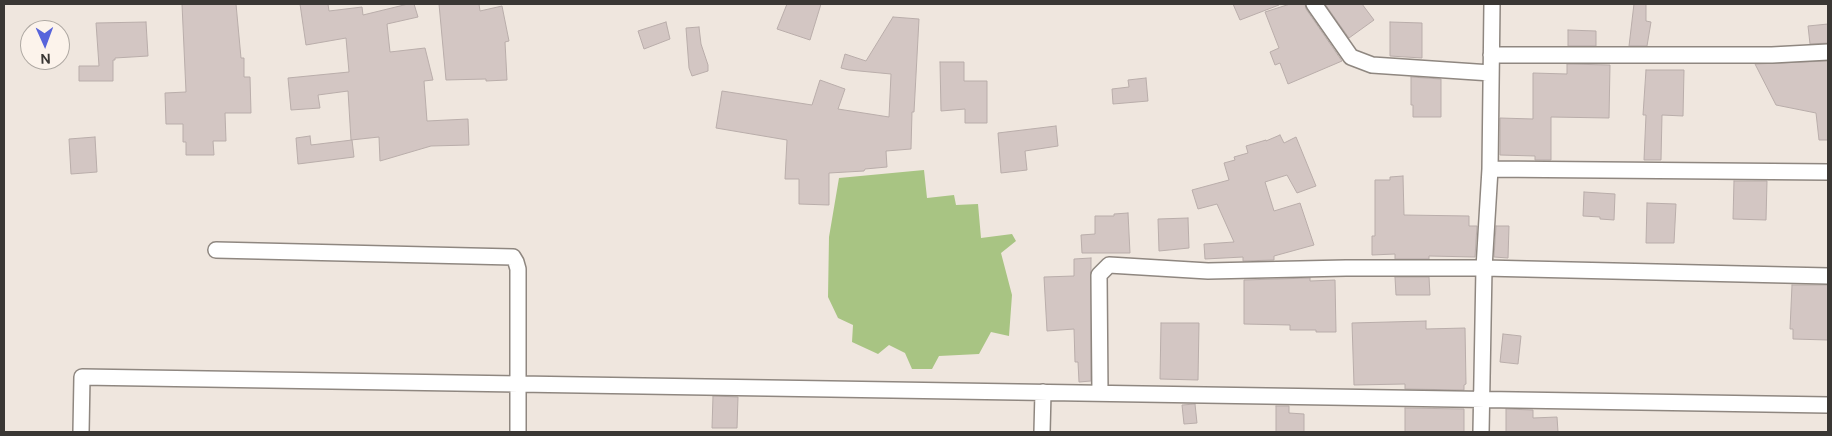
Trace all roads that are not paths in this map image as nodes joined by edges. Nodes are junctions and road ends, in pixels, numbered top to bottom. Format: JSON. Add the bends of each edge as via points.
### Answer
{"nodes":[{"id":1,"x":1314,"y":4,"type":"edge"},
{"id":2,"x":1492,"y":4,"type":"edge"},
{"id":3,"x":1828,"y":52,"type":"edge"},
{"id":4,"x":1491,"y":55,"type":"junction"},
{"id":5,"x":1491,"y":73,"type":"junction"},
{"id":6,"x":1490,"y":169,"type":"junction"},
{"id":7,"x":1828,"y":172,"type":"edge"},
{"id":8,"x":216,"y":250,"type":"dead end"},
{"id":9,"x":1484,"y":268,"type":"junction"},
{"id":10,"x":1828,"y":276,"type":"edge"},
{"id":11,"x":518,"y":384,"type":"junction"},
{"id":12,"x":1043,"y":392,"type":"junction"},
{"id":13,"x":1100,"y":393,"type":"junction"},
{"id":14,"x":1482,"y":399,"type":"junction"},
{"id":15,"x":1828,"y":405,"type":"edge"},
{"id":16,"x":81,"y":432,"type":"edge"},
{"id":17,"x":518,"y":432,"type":"edge"},
{"id":18,"x":1042,"y":432,"type":"edge"},
{"id":19,"x":1481,"y":432,"type":"edge"}],
"edges":[{"from":1,"to":5,"type":"street","via":[[1351,57],[1372,65]]},
{"from":2,"to":4,"type":"street"},
{"from":3,"to":4,"type":"street","via":[[1772,55]]},
{"from":4,"to":5,"type":"street"},
{"from":5,"to":6,"type":"street"},
{"from":6,"to":7,"type":"street"},
{"from":6,"to":9,"type":"street"},
{"from":8,"to":11,"type":"street","via":[[512,257],[518,269]]},
{"from":9,"to":10,"type":"street"},
{"from":9,"to":13,"type":"street","via":[[1208,271],[1109,266],[1099,275]]},
{"from":9,"to":14,"type":"street"},
{"from":11,"to":12,"type":"street"},
{"from":11,"to":16,"type":"street","via":[[82,376]]},
{"from":11,"to":17,"type":"street"},
{"from":12,"to":13,"type":"street"},
{"from":12,"to":18,"type":"street"},
{"from":13,"to":14,"type":"street"},
{"from":14,"to":15,"type":"street"},
{"from":14,"to":19,"type":"street"}]}
